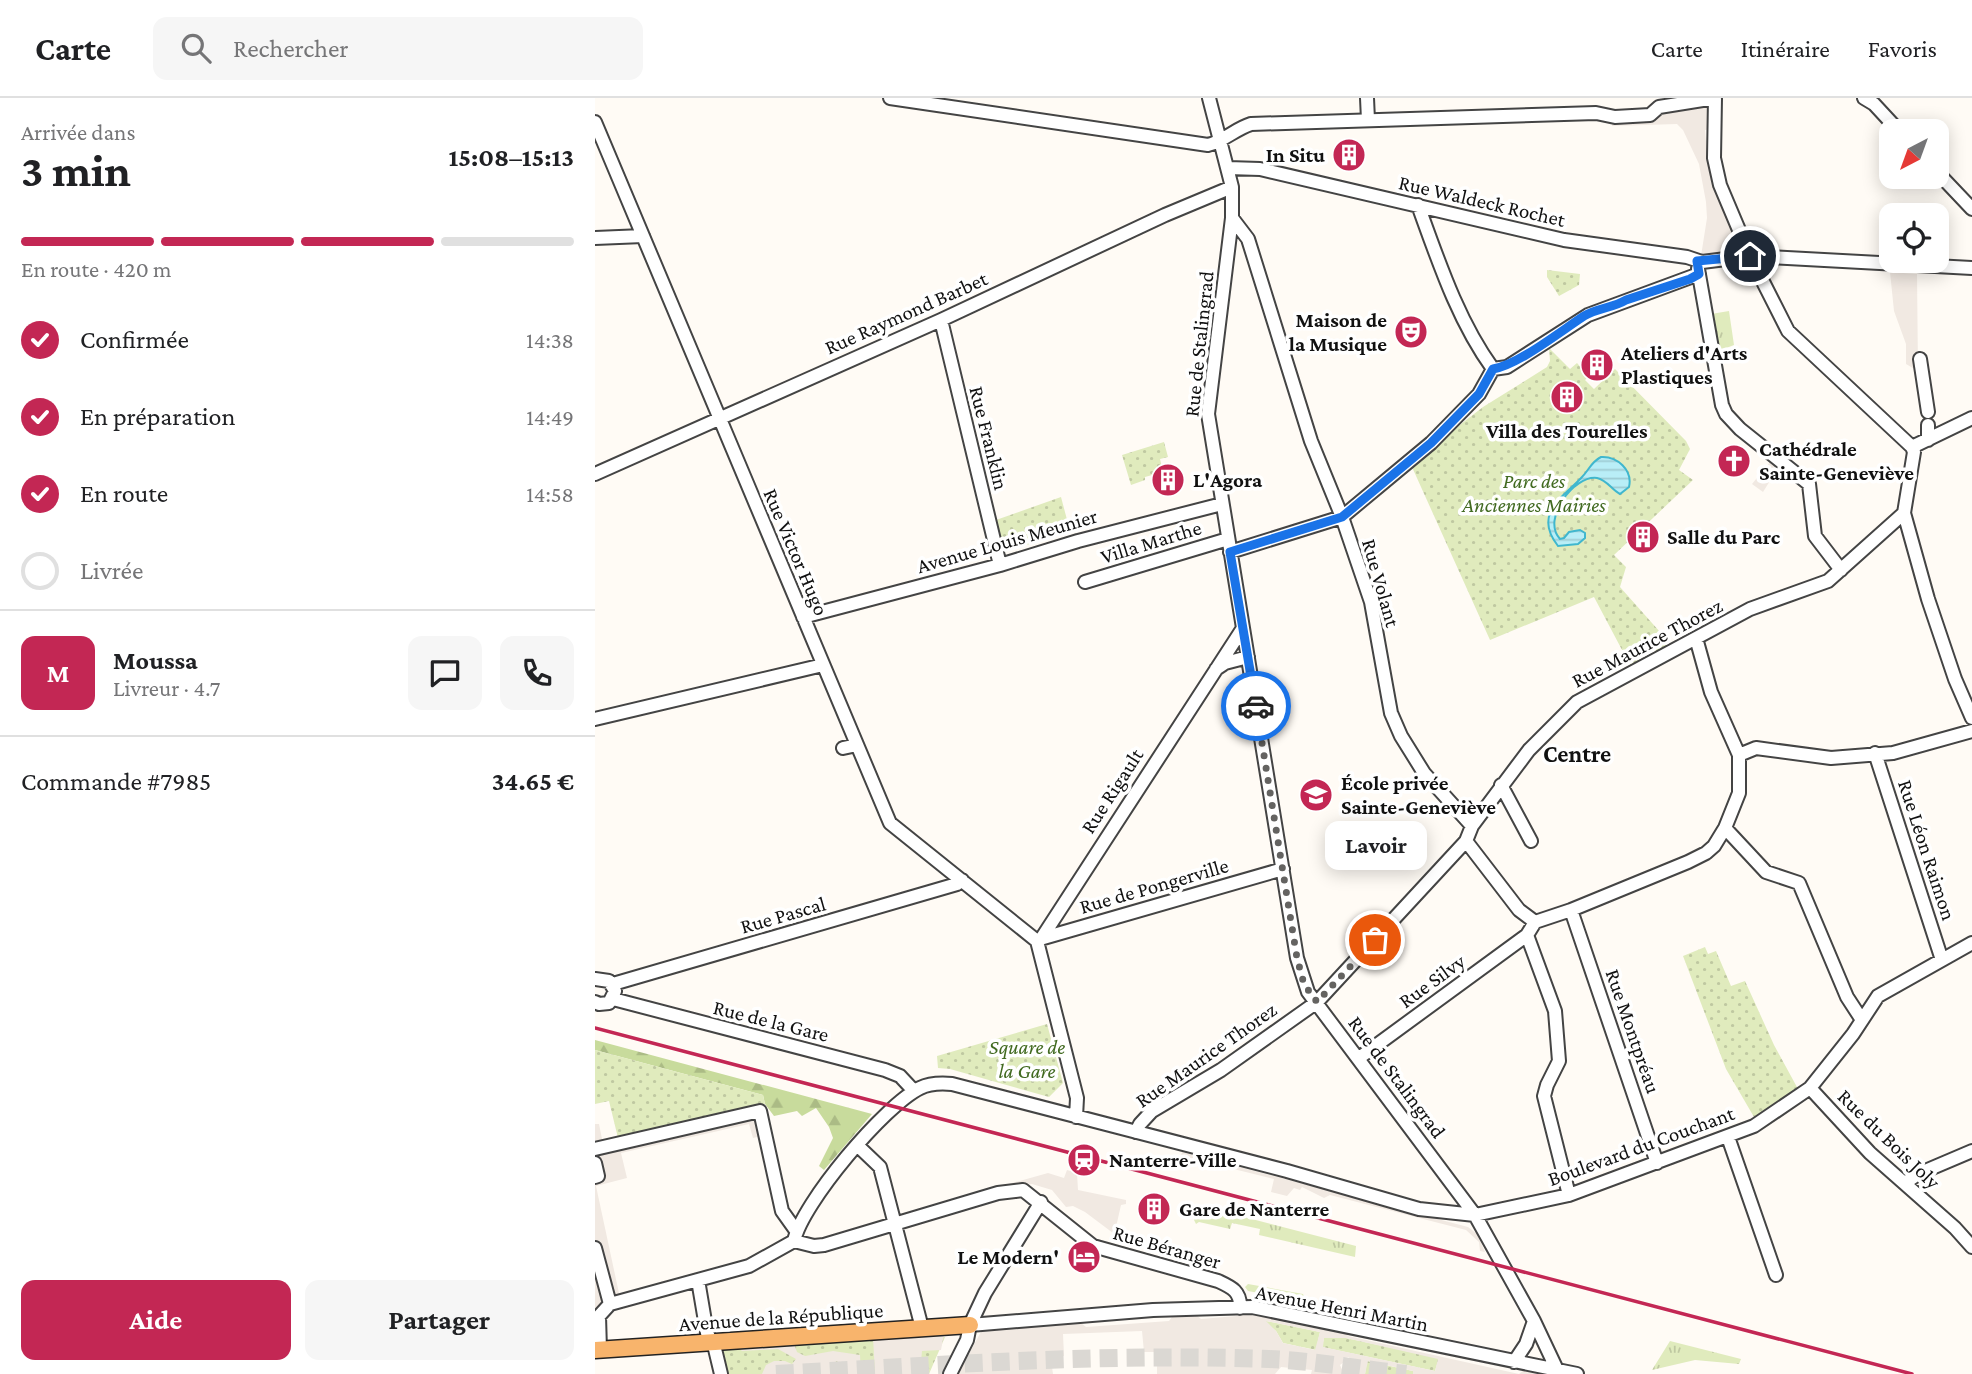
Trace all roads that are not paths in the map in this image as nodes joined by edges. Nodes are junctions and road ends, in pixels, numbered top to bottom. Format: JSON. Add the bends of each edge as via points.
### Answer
{"nodes":[{"id":1,"x":890,"y":98,"type":"edge"},
{"id":2,"x":1209,"y":98,"type":"edge"},
{"id":3,"x":1367,"y":98,"type":"edge"},
{"id":4,"x":1715,"y":98,"type":"edge"},
{"id":5,"x":1864,"y":98,"type":"edge"},
{"id":6,"x":1658,"y":102,"type":"edge"},
{"id":7,"x":1888,"y":119,"type":"edge"},
{"id":8,"x":1368,"y":120,"type":"junction"},
{"id":9,"x":595,"y":122,"type":"edge"},
{"id":10,"x":1220,"y":142,"type":"junction"},
{"id":11,"x":1228,"y":168,"type":"junction"},
{"id":12,"x":1949,"y":185,"type":"edge"},
{"id":13,"x":1232,"y":187,"type":"junction"},
{"id":14,"x":1418,"y":205,"type":"junction"},
{"id":15,"x":1972,"y":209,"type":"edge"},
{"id":16,"x":1232,"y":218,"type":"junction"},
{"id":17,"x":643,"y":236,"type":"junction"},
{"id":18,"x":595,"y":238,"type":"edge"},
{"id":19,"x":1750,"y":256,"type":"junction"},
{"id":20,"x":1698,"y":268,"type":"junction"},
{"id":21,"x":1972,"y":268,"type":"edge"},
{"id":22,"x":941,"y":320,"type":"junction"},
{"id":23,"x":1920,"y":359,"type":"dead end"},
{"id":24,"x":1493,"y":369,"type":"junction"},
{"id":25,"x":720,"y":417,"type":"junction"},
{"id":26,"x":1972,"y":418,"type":"edge"},
{"id":27,"x":1928,"y":440,"type":"junction"},
{"id":28,"x":1912,"y":447,"type":"junction"},
{"id":29,"x":595,"y":474,"type":"edge"},
{"id":30,"x":1221,"y":504,"type":"junction"},
{"id":31,"x":1904,"y":513,"type":"junction"},
{"id":32,"x":1342,"y":517,"type":"junction"},
{"id":33,"x":1229,"y":545,"type":"junction"},
{"id":34,"x":1000,"y":565,"type":"junction"},
{"id":35,"x":1841,"y":570,"type":"junction"},
{"id":36,"x":1085,"y":582,"type":"dead end"},
{"id":37,"x":803,"y":617,"type":"junction"},
{"id":38,"x":1243,"y":628,"type":"junction"},
{"id":39,"x":1696,"y":638,"type":"junction"},
{"id":40,"x":1248,"y":657,"type":"junction"},
{"id":41,"x":823,"y":666,"type":"junction"},
{"id":42,"x":1216,"y":669,"type":"junction"},
{"id":43,"x":1972,"y":718,"type":"edge"},
{"id":44,"x":595,"y":719,"type":"edge"},
{"id":45,"x":849,"y":726,"type":"junction"},
{"id":46,"x":835,"y":730,"type":"dead end"},
{"id":47,"x":1972,"y":731,"type":"edge"},
{"id":48,"x":857,"y":746,"type":"junction"},
{"id":49,"x":843,"y":748,"type":"dead end"},
{"id":50,"x":1875,"y":753,"type":"junction"},
{"id":51,"x":1739,"y":755,"type":"junction"},
{"id":52,"x":1501,"y":785,"type":"junction"},
{"id":53,"x":1472,"y":826,"type":"junction"},
{"id":54,"x":1725,"y":828,"type":"junction"},
{"id":55,"x":1466,"y":841,"type":"junction"},
{"id":56,"x":1531,"y":841,"type":"dead end"},
{"id":57,"x":1283,"y":869,"type":"junction"},
{"id":58,"x":962,"y":880,"type":"junction"},
{"id":59,"x":1571,"y":910,"type":"junction"},
{"id":60,"x":1535,"y":922,"type":"junction"},
{"id":61,"x":1527,"y":934,"type":"junction"},
{"id":62,"x":1040,"y":939,"type":"junction"},
{"id":63,"x":1972,"y":943,"type":"edge"},
{"id":64,"x":1942,"y":960,"type":"junction"},
{"id":65,"x":596,"y":980,"type":"edge"},
{"id":66,"x":613,"y":984,"type":"junction"},
{"id":67,"x":613,"y":999,"type":"junction"},
{"id":68,"x":595,"y":1002,"type":"edge"},
{"id":69,"x":1317,"y":1002,"type":"junction"},
{"id":70,"x":1862,"y":1020,"type":"junction"},
{"id":71,"x":1359,"y":1058,"type":"junction"},
{"id":72,"x":1810,"y":1088,"type":"junction"},
{"id":73,"x":914,"y":1091,"type":"junction"},
{"id":74,"x":1076,"y":1116,"type":"junction"},
{"id":75,"x":1136,"y":1132,"type":"junction"},
{"id":76,"x":1728,"y":1137,"type":"junction"},
{"id":77,"x":858,"y":1146,"type":"junction"},
{"id":78,"x":595,"y":1149,"type":"edge"},
{"id":79,"x":1972,"y":1151,"type":"edge"},
{"id":80,"x":595,"y":1163,"type":"edge"},
{"id":81,"x":1657,"y":1163,"type":"junction"},
{"id":82,"x":595,"y":1177,"type":"edge"},
{"id":83,"x":1905,"y":1183,"type":"junction"},
{"id":84,"x":1569,"y":1195,"type":"junction"},
{"id":85,"x":1041,"y":1202,"type":"junction"},
{"id":86,"x":1475,"y":1215,"type":"junction"},
{"id":87,"x":895,"y":1225,"type":"junction"},
{"id":88,"x":795,"y":1236,"type":"junction"},
{"id":89,"x":1972,"y":1247,"type":"edge"},
{"id":90,"x":595,"y":1248,"type":"edge"},
{"id":91,"x":1776,"y":1275,"type":"dead end"},
{"id":92,"x":698,"y":1280,"type":"junction"},
{"id":93,"x":610,"y":1304,"type":"junction"},
{"id":94,"x":1240,"y":1308,"type":"junction"},
{"id":95,"x":1534,"y":1321,"type":"junction"},
{"id":96,"x":970,"y":1325,"type":"junction"},
{"id":97,"x":922,"y":1328,"type":"junction"},
{"id":98,"x":712,"y":1342,"type":"junction"},
{"id":99,"x":598,"y":1350,"type":"edge"},
{"id":100,"x":1514,"y":1362,"type":"junction"},
{"id":101,"x":1557,"y":1373,"type":"edge"},
{"id":102,"x":721,"y":1374,"type":"edge"},
{"id":103,"x":950,"y":1374,"type":"edge"},
{"id":104,"x":1577,"y":1374,"type":"edge"}],
"edges":[{"from":1,"to":10,"type":"street","via":[[1208,145]]},
{"from":2,"to":10,"type":"street","name":"Rue de Stalingrad"},
{"from":3,"to":8,"type":"street"},
{"from":4,"to":6,"type":"street"},
{"from":4,"to":19,"type":"street","via":[[1716,171]]},
{"from":5,"to":7,"type":"street"},
{"from":6,"to":8,"type":"street","via":[[1650,115],[1627,117],[1596,113]]},
{"from":8,"to":10,"type":"street","via":[[1251,124]]},
{"from":9,"to":17,"type":"street","name":"Rue Victor Hugo"},
{"from":10,"to":11,"type":"street","name":"Rue de Stalingrad"},
{"from":11,"to":13,"type":"street","name":"Rue de Stalingrad"},
{"from":11,"to":14,"type":"street","name":"Rue Waldeck Rochet","via":[[1260,169]]},
{"from":12,"to":15,"type":"street"},
{"from":13,"to":16,"type":"street","name":"Rue de Stalingrad"},
{"from":13,"to":22,"type":"street","name":"Rue Raymond Barbet"},
{"from":14,"to":20,"type":"street","name":"Rue Waldeck Rochet","via":[[1564,240],[1687,257]]},
{"from":14,"to":24,"type":"street","via":[[1445,278]]},
{"from":16,"to":30,"type":"street","name":"Rue de Stalingrad","via":[[1208,414]]},
{"from":16,"to":32,"type":"street","name":"Rue Volant","via":[[1250,243],[1311,441]]},
{"from":17,"to":18,"type":"street"},
{"from":17,"to":25,"type":"street","name":"Rue Victor Hugo"},
{"from":19,"to":20,"type":"street"},
{"from":19,"to":21,"type":"street"},
{"from":19,"to":28,"type":"street","via":[[1788,331]]},
{"from":20,"to":24,"type":"street","via":[[1588,314],[1507,367]]},
{"from":20,"to":35,"type":"street","via":[[1722,405],[1734,424],[1809,484],[1815,536]]},
{"from":22,"to":25,"type":"street","name":"Rue Raymond Barbet"},
{"from":22,"to":34,"type":"street","name":"Rue Franklin"},
{"from":23,"to":27,"type":"street"},
{"from":24,"to":32,"type":"street","via":[[1479,394],[1431,443]]},
{"from":25,"to":29,"type":"street","name":"Rue Raymond Barbet"},
{"from":25,"to":37,"type":"street","name":"Rue Victor Hugo"},
{"from":26,"to":27,"type":"street"},
{"from":27,"to":28,"type":"street"},
{"from":28,"to":31,"type":"street"},
{"from":30,"to":33,"type":"street","name":"Rue de Stalingrad"},
{"from":30,"to":34,"type":"street","name":"Avenue Louis Meunier"},
{"from":31,"to":35,"type":"street","name":"Rue Maurice Thorez"},
{"from":31,"to":43,"type":"street","via":[[1955,679]]},
{"from":32,"to":33,"type":"street","name":"Villa Marthe"},
{"from":32,"to":53,"type":"street","name":"Rue Volant","via":[[1375,617],[1391,713],[1424,773]]},
{"from":33,"to":36,"type":"street","name":"Villa Marthe"},
{"from":33,"to":38,"type":"street","name":"Rue de Stalingrad"},
{"from":34,"to":37,"type":"street","name":"Avenue Louis Meunier"},
{"from":35,"to":39,"type":"street","name":"Rue Maurice Thorez","via":[[1821,584],[1751,609]]},
{"from":37,"to":41,"type":"street","name":"Rue Victor Hugo"},
{"from":38,"to":40,"type":"street","name":"Rue de Stalingrad"},
{"from":38,"to":42,"type":"street","name":"Rue Rigault"},
{"from":39,"to":51,"type":"street","via":[[1711,692]]},
{"from":39,"to":52,"type":"street","name":"Rue Maurice Thorez","via":[[1577,702]]},
{"from":40,"to":42,"type":"street"},
{"from":40,"to":57,"type":"street","name":"Rue de Stalingrad"},
{"from":41,"to":44,"type":"street"},
{"from":41,"to":45,"type":"street","name":"Rue Victor Hugo"},
{"from":42,"to":62,"type":"street","name":"Rue Rigault"},
{"from":45,"to":46,"type":"street"},
{"from":45,"to":48,"type":"street","name":"Rue Victor Hugo"},
{"from":47,"to":50,"type":"street","via":[[1893,753]]},
{"from":48,"to":49,"type":"street"},
{"from":48,"to":58,"type":"street","name":"Rue Victor Hugo","via":[[890,823]]},
{"from":50,"to":51,"type":"street","via":[[1831,758],[1756,748]]},
{"from":50,"to":64,"type":"street","name":"Rue Léon Raimon"},
{"from":51,"to":54,"type":"street","via":[[1739,793]]},
{"from":52,"to":53,"type":"street","name":"Rue Maurice Thorez"},
{"from":52,"to":56,"type":"street"},
{"from":53,"to":55,"type":"street","name":"Rue Maurice Thorez"},
{"from":54,"to":59,"type":"street","via":[[1706,853]]},
{"from":54,"to":70,"type":"street","via":[[1766,872],[1800,883],[1847,997]]},
{"from":55,"to":60,"type":"street","via":[[1518,910]]},
{"from":55,"to":69,"type":"street","name":"Rue Maurice Thorez"},
{"from":57,"to":62,"type":"street","name":"Rue de Pongerville"},
{"from":57,"to":69,"type":"street","name":"Rue de Stalingrad","via":[[1297,958],[1304,984]]},
{"from":58,"to":62,"type":"street","name":"Rue Victor Hugo"},
{"from":58,"to":66,"type":"street","name":"Rue Pascal"},
{"from":59,"to":60,"type":"street"},
{"from":59,"to":81,"type":"street","name":"Rue Montpréau"},
{"from":60,"to":61,"type":"street","name":"Rue Silvy"},
{"from":61,"to":71,"type":"street","name":"Rue Silvy"},
{"from":61,"to":84,"type":"street","via":[[1555,1011],[1559,1064],[1545,1091],[1545,1104]]},
{"from":62,"to":74,"type":"street","via":[[1077,1098]]},
{"from":63,"to":64,"type":"street","name":"Boulevard du Couchant"},
{"from":64,"to":70,"type":"street","name":"Boulevard du Couchant","via":[[1878,996]]},
{"from":65,"to":66,"type":"street"},
{"from":66,"to":67,"type":"street"},
{"from":67,"to":68,"type":"street"},
{"from":67,"to":73,"type":"street","name":"Rue de la Gare","via":[[885,1070],[900,1076]]},
{"from":69,"to":71,"type":"street","name":"Rue de Stalingrad"},
{"from":69,"to":75,"type":"street","name":"Rue Maurice Thorez","via":[[1221,1070],[1152,1111]]},
{"from":70,"to":72,"type":"street","name":"Boulevard du Couchant"},
{"from":71,"to":86,"type":"street","name":"Rue de Stalingrad"},
{"from":72,"to":76,"type":"street","name":"Boulevard du Couchant","via":[[1754,1126]]},
{"from":72,"to":83,"type":"street","name":"Rue du Bois Joly","via":[[1870,1153]]},
{"from":73,"to":74,"type":"street","name":"Boulevard du Couchant","via":[[928,1084],[952,1084]]},
{"from":73,"to":77,"type":"street"},
{"from":74,"to":75,"type":"street","name":"Boulevard du Couchant"},
{"from":75,"to":86,"type":"street","name":"Boulevard du Couchant","via":[[1419,1209]]},
{"from":76,"to":81,"type":"street","name":"Boulevard du Couchant"},
{"from":76,"to":91,"type":"street"},
{"from":77,"to":87,"type":"street","via":[[880,1167]]},
{"from":77,"to":88,"type":"street","via":[[823,1187]]},
{"from":78,"to":88,"type":"street","via":[[760,1111],[782,1211]]},
{"from":79,"to":83,"type":"street"},
{"from":80,"to":82,"type":"street"},
{"from":81,"to":84,"type":"street","name":"Boulevard du Couchant"},
{"from":83,"to":89,"type":"street","name":"Rue du Bois Joly"},
{"from":84,"to":86,"type":"street","name":"Boulevard du Couchant"},
{"from":85,"to":87,"type":"street","via":[[1023,1190],[998,1193]]},
{"from":85,"to":94,"type":"street","name":"Rue Béranger","via":[[1084,1240],[1103,1250],[1232,1287]]},
{"from":85,"to":96,"type":"street"},
{"from":86,"to":95,"type":"street","name":"Rue de Stalingrad"},
{"from":87,"to":88,"type":"street","via":[[824,1245],[814,1246]]},
{"from":87,"to":97,"type":"street"},
{"from":88,"to":92,"type":"street","via":[[749,1266]]},
{"from":90,"to":93,"type":"street"},
{"from":92,"to":93,"type":"street"},
{"from":92,"to":98,"type":"street"},
{"from":93,"to":99,"type":"street","via":[[599,1316]]},
{"from":94,"to":96,"type":"street","name":"Avenue Henri Martin"},
{"from":94,"to":100,"type":"street","name":"Avenue Henri Martin"},
{"from":95,"to":100,"type":"street"},
{"from":95,"to":101,"type":"street","name":"Rue de Stalingrad"},
{"from":96,"to":97,"type":"main road","name":"Avenue de la République"},
{"from":96,"to":103,"type":"street"},
{"from":97,"to":98,"type":"main road","name":"Avenue de la République"},
{"from":98,"to":99,"type":"main road","name":"Avenue de la République"},
{"from":98,"to":102,"type":"street"},
{"from":100,"to":101,"type":"street","name":"Avenue Henri Martin"},
{"from":101,"to":104,"type":"street","name":"Avenue Henri Martin"}]}
